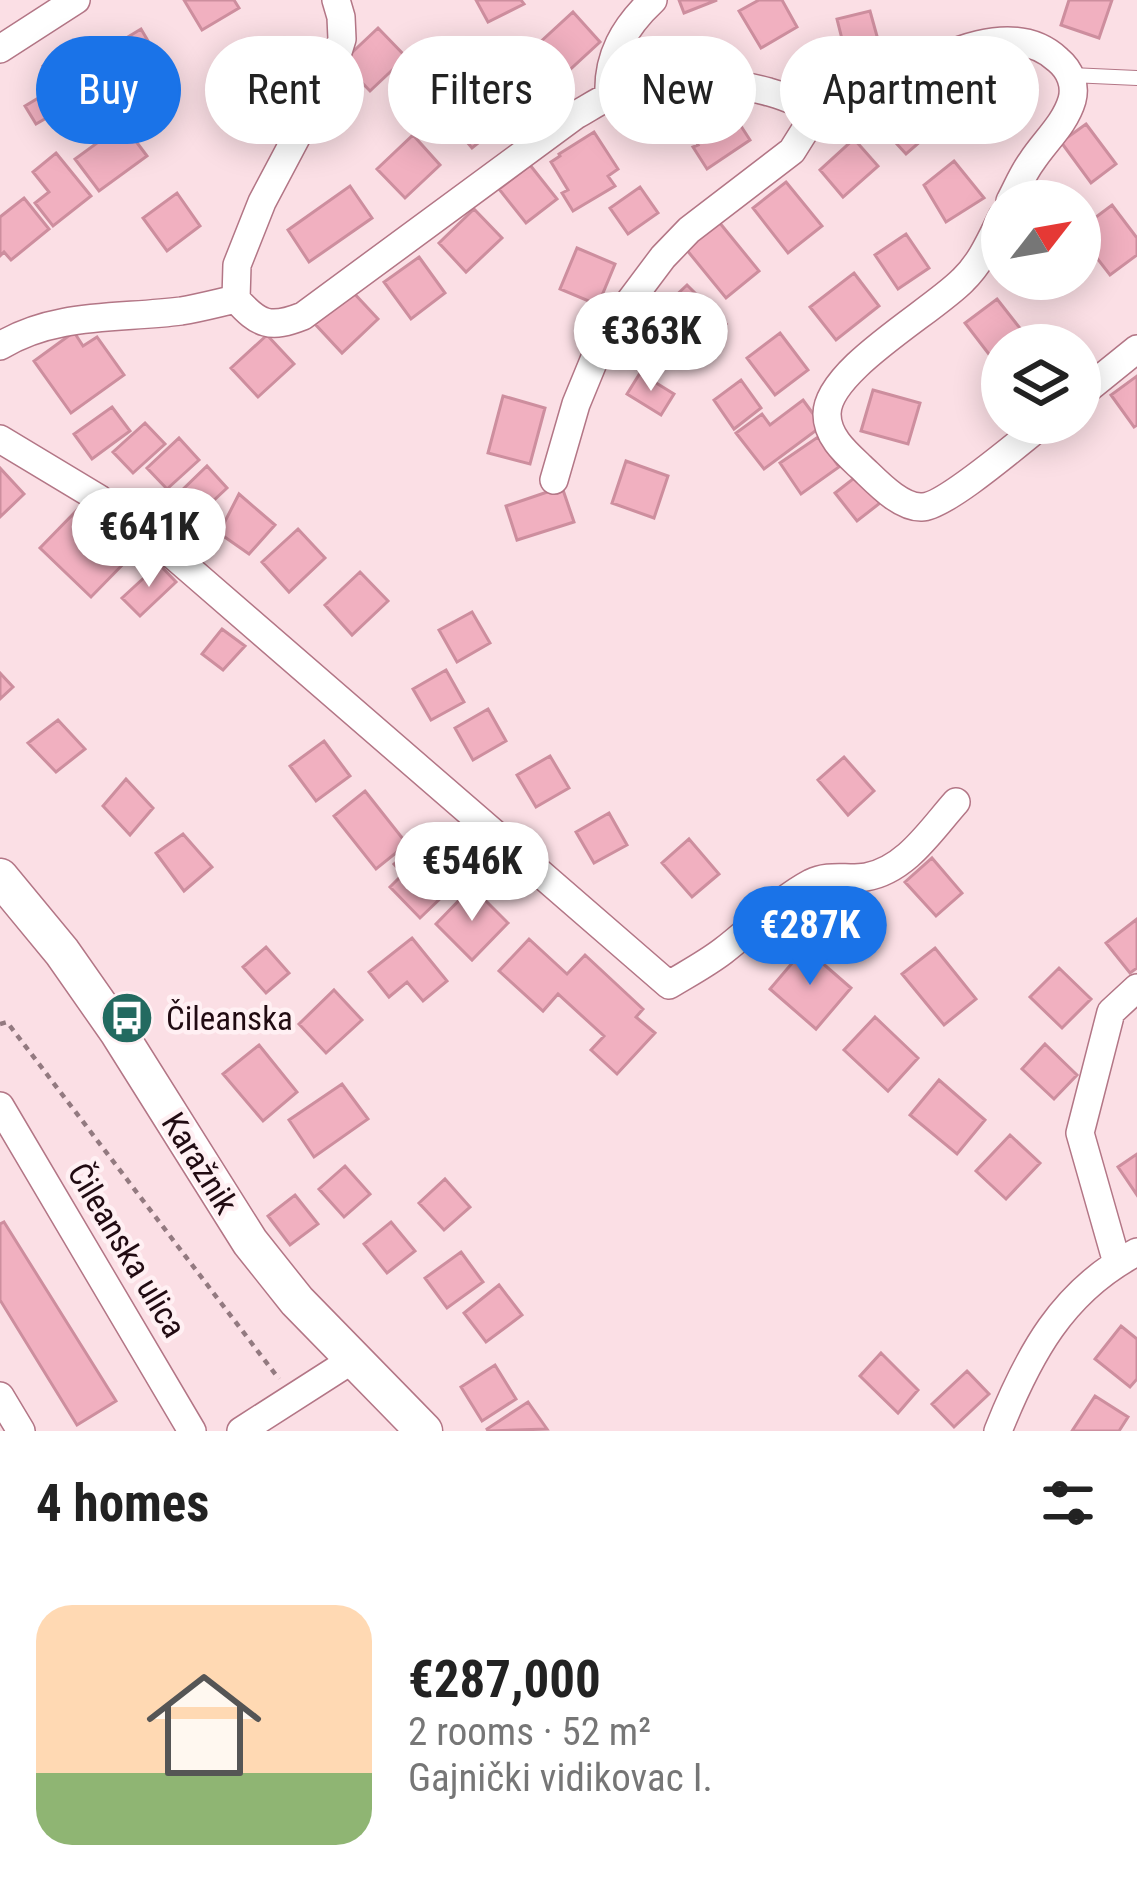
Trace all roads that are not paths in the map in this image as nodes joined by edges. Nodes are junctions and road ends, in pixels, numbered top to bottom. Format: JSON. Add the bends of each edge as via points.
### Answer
{"nodes":[{"id":1,"x":76,"y":0,"type":"edge"},
{"id":2,"x":336,"y":0,"type":"edge"},
{"id":3,"x":653,"y":0,"type":"edge"},
{"id":4,"x":623,"y":36,"type":"edge"},
{"id":5,"x":1,"y":47,"type":"edge"},
{"id":6,"x":1039,"y":48,"type":"edge"},
{"id":7,"x":1071,"y":75,"type":"junction"},
{"id":8,"x":1137,"y":78,"type":"edge"},
{"id":9,"x":599,"y":102,"type":"edge"},
{"id":10,"x":796,"y":144,"type":"edge"},
{"id":11,"x":1021,"y":180,"type":"edge"},
{"id":12,"x":981,"y":253,"type":"edge"},
{"id":13,"x":236,"y":299,"type":"junction"},
{"id":14,"x":0,"y":346,"type":"edge"},
{"id":15,"x":1137,"y":349,"type":"edge"},
{"id":16,"x":1101,"y":377,"type":"edge"},
{"id":17,"x":0,"y":440,"type":"edge"},
{"id":18,"x":1017,"y":444,"type":"edge"},
{"id":19,"x":554,"y":480,"type":"dead end"},
{"id":20,"x":956,"y":802,"type":"dead end"},
{"id":21,"x":0,"y":877,"type":"edge"},
{"id":22,"x":1137,"y":988,"type":"edge"},
{"id":23,"x":0,"y":1106,"type":"edge"},
{"id":24,"x":25,"y":1148,"type":"junction"},
{"id":25,"x":0,"y":1163,"type":"edge"},
{"id":26,"x":1127,"y":1257,"type":"edge"},
{"id":27,"x":355,"y":1358,"type":"junction"},
{"id":28,"x":0,"y":1396,"type":"edge"},
{"id":29,"x":21,"y":1431,"type":"edge"},
{"id":30,"x":192,"y":1431,"type":"edge"},
{"id":31,"x":241,"y":1431,"type":"edge"},
{"id":32,"x":424,"y":1431,"type":"edge"},
{"id":33,"x":998,"y":1431,"type":"edge"}],
"edges":[{"from":1,"to":5,"type":"street"},
{"from":2,"to":13,"type":"street","via":[[342,39],[333,68],[262,202],[237,265]]},
{"from":3,"to":4,"type":"street"},
{"from":6,"to":7,"type":"street"},
{"from":7,"to":8,"type":"lane"},
{"from":7,"to":11,"type":"street","via":[[1063,120]]},
{"from":9,"to":13,"type":"street","via":[[303,316],[280,326],[255,320]]},
{"from":10,"to":19,"type":"street","via":[[689,230],[624,309],[598,348]]},
{"from":12,"to":18,"type":"street","via":[[968,275],[838,385],[828,423],[839,446],[875,480],[925,507]]},
{"from":13,"to":14,"type":"street","via":[[67,321]]},
{"from":15,"to":16,"type":"street"},
{"from":17,"to":20,"type":"street","via":[[98,498],[174,556],[669,986],[814,882],[885,872]]},
{"from":21,"to":27,"type":"street","name":"Karažnik","via":[[109,1019],[250,1242]]},
{"from":22,"to":26,"type":"street","via":[[1111,1012],[1080,1133]]},
{"from":23,"to":24,"type":"street","name":"Čileanska ulica"},
{"from":24,"to":25,"type":"street"},
{"from":24,"to":30,"type":"street","name":"Čileanska ulica"},
{"from":26,"to":33,"type":"street","via":[[1072,1301],[1037,1344]]},
{"from":27,"to":31,"type":"street"},
{"from":27,"to":32,"type":"street","name":"Karažnik"},
{"from":28,"to":29,"type":"street"}]}
